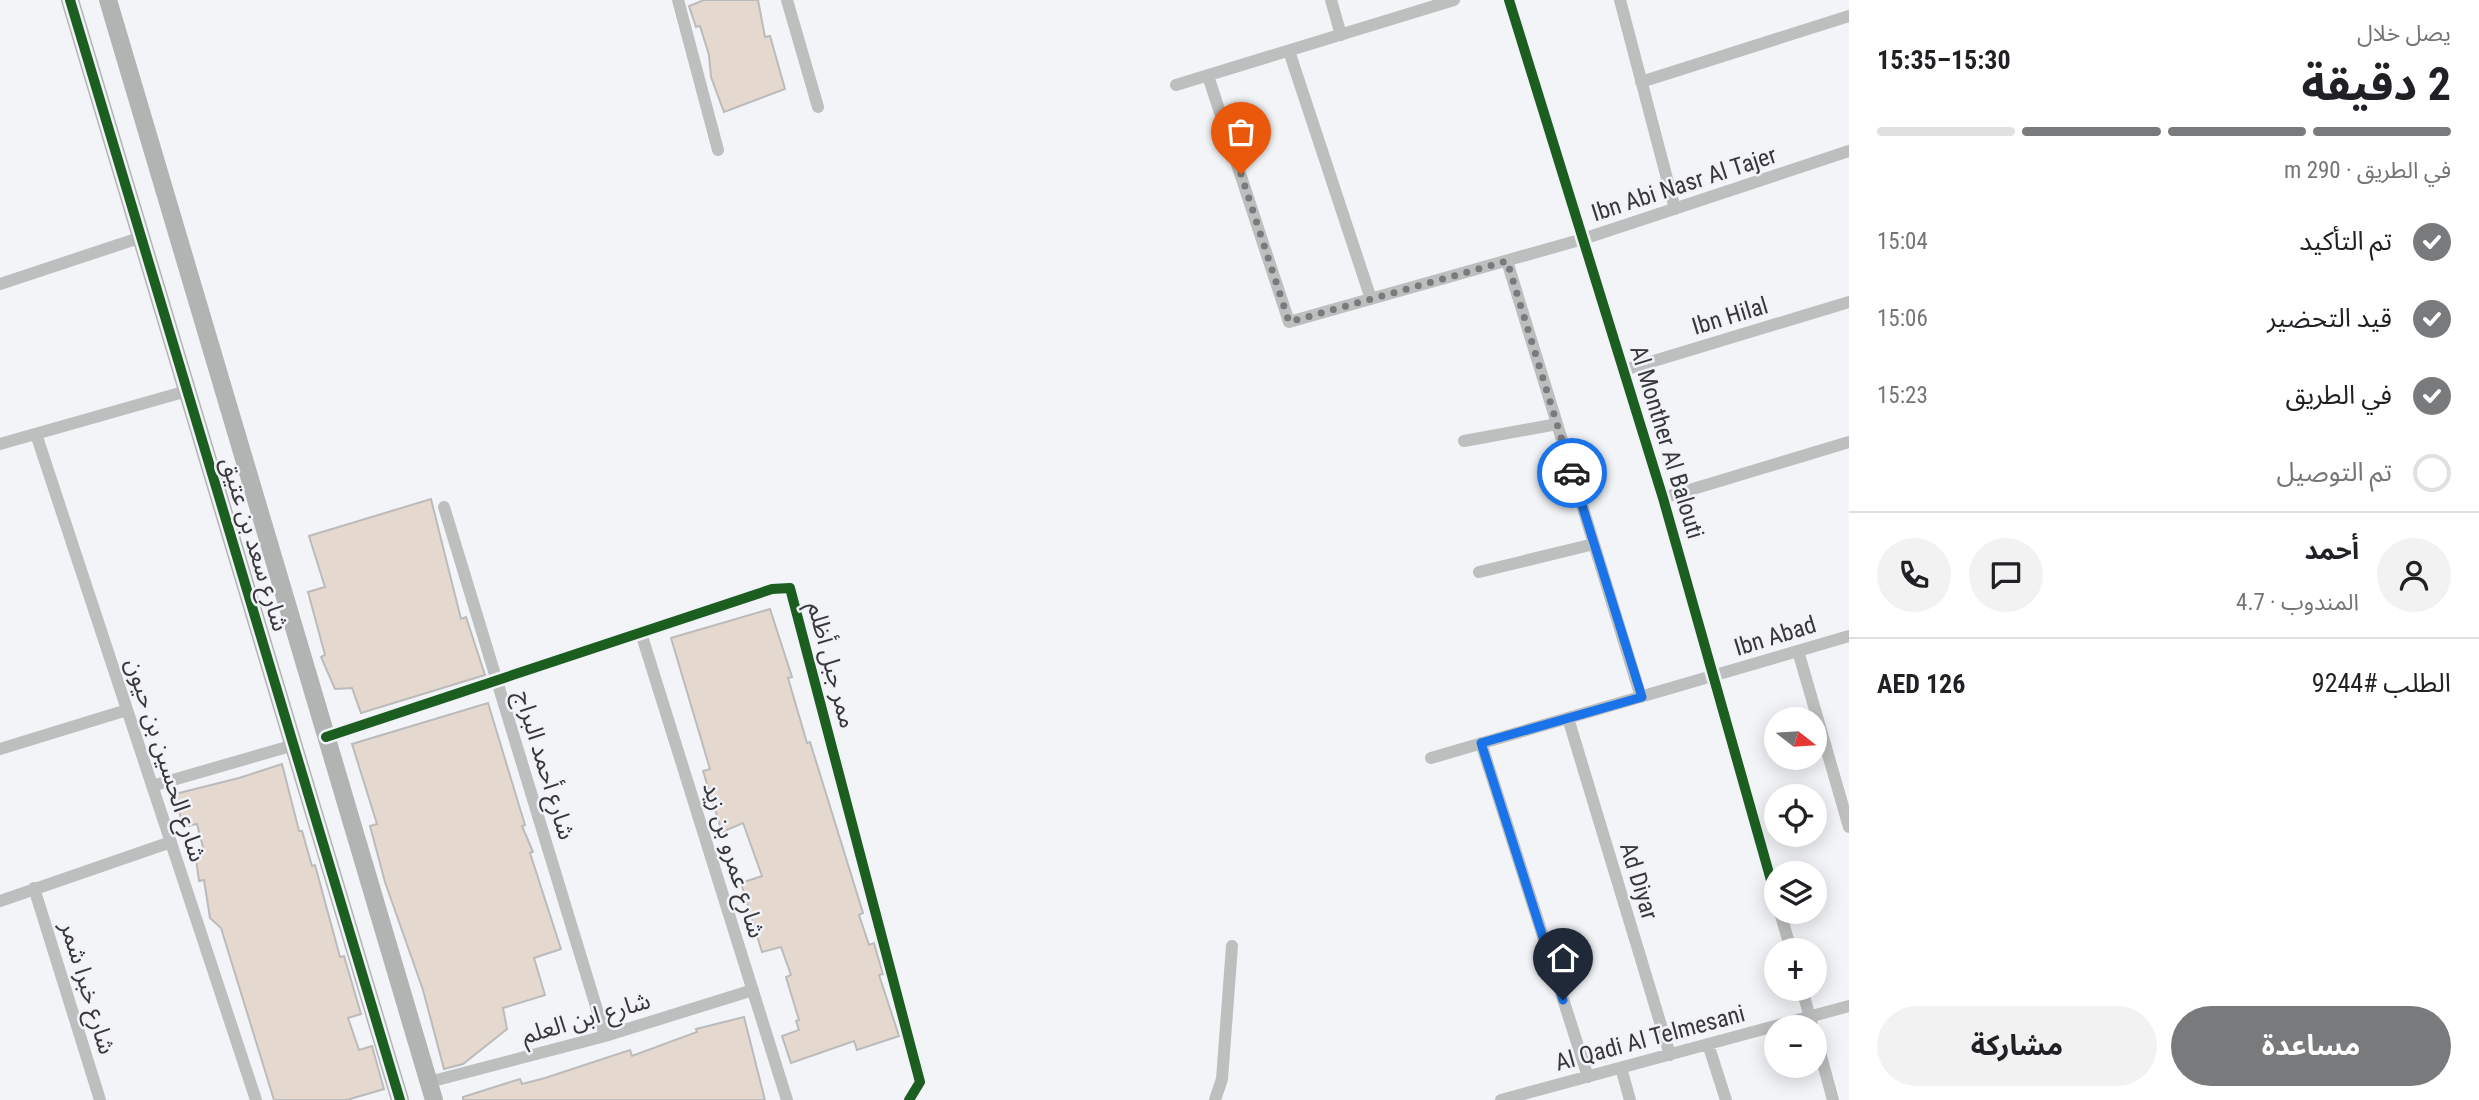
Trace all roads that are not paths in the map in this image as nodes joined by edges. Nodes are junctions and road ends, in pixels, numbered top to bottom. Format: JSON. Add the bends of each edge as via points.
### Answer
{"nodes":[{"id":1,"x":70,"y":0,"type":"edge"},
{"id":2,"x":108,"y":0,"type":"edge"},
{"id":3,"x":678,"y":0,"type":"edge"},
{"id":4,"x":787,"y":0,"type":"edge"},
{"id":5,"x":1331,"y":0,"type":"edge"},
{"id":6,"x":1509,"y":0,"type":"edge"},
{"id":7,"x":1620,"y":0,"type":"edge"},
{"id":8,"x":1449,"y":1,"type":"edge"},
{"id":9,"x":1849,"y":16,"type":"edge"},
{"id":10,"x":1341,"y":35,"type":"junction"},
{"id":11,"x":1289,"y":51,"type":"junction"},
{"id":12,"x":1208,"y":76,"type":"junction"},
{"id":13,"x":1641,"y":82,"type":"junction"},
{"id":14,"x":1176,"y":85,"type":"dead end"},
{"id":15,"x":818,"y":107,"type":"dead end"},
{"id":16,"x":718,"y":150,"type":"dead end"},
{"id":17,"x":1849,"y":151,"type":"edge"},
{"id":18,"x":1675,"y":209,"type":"junction"},
{"id":19,"x":142,"y":237,"type":"junction"},
{"id":20,"x":1583,"y":239,"type":"junction"},
{"id":21,"x":1507,"y":261,"type":"junction"},
{"id":22,"x":0,"y":284,"type":"edge"},
{"id":23,"x":1371,"y":299,"type":"junction"},
{"id":24,"x":1849,"y":302,"type":"edge"},
{"id":25,"x":1623,"y":370,"type":"junction"},
{"id":26,"x":187,"y":391,"type":"junction"},
{"id":27,"x":1557,"y":424,"type":"junction"},
{"id":28,"x":36,"y":434,"type":"junction"},
{"id":29,"x":1464,"y":440,"type":"dead end"},
{"id":30,"x":1849,"y":442,"type":"edge"},
{"id":31,"x":0,"y":444,"type":"edge"},
{"id":32,"x":1663,"y":498,"type":"junction"},
{"id":33,"x":444,"y":507,"type":"dead end"},
{"id":34,"x":1594,"y":544,"type":"junction"},
{"id":35,"x":1479,"y":572,"type":"dead end"},
{"id":36,"x":641,"y":633,"type":"junction"},
{"id":37,"x":1849,"y":636,"type":"edge"},
{"id":38,"x":1798,"y":651,"type":"junction"},
{"id":39,"x":1714,"y":676,"type":"junction"},
{"id":40,"x":497,"y":680,"type":"junction"},
{"id":41,"x":1642,"y":697,"type":"junction"},
{"id":42,"x":127,"y":710,"type":"junction"},
{"id":43,"x":1568,"y":718,"type":"junction"},
{"id":44,"x":326,"y":737,"type":"junction"},
{"id":45,"x":1481,"y":743,"type":"junction"},
{"id":46,"x":294,"y":745,"type":"junction"},
{"id":47,"x":0,"y":750,"type":"edge"},
{"id":48,"x":1431,"y":758,"type":"dead end"},
{"id":49,"x":152,"y":786,"type":"junction"},
{"id":50,"x":1849,"y":827,"type":"edge"},
{"id":51,"x":171,"y":842,"type":"junction"},
{"id":52,"x":1766,"y":861,"type":"edge"},
{"id":53,"x":34,"y":888,"type":"junction"},
{"id":54,"x":0,"y":901,"type":"edge"},
{"id":55,"x":1232,"y":946,"type":"dead end"},
{"id":56,"x":753,"y":990,"type":"junction"},
{"id":57,"x":1849,"y":1006,"type":"edge"},
{"id":58,"x":1827,"y":1015,"type":"edge"},
{"id":59,"x":1764,"y":1032,"type":"edge"},
{"id":60,"x":605,"y":1037,"type":"junction"},
{"id":61,"x":1708,"y":1045,"type":"junction"},
{"id":62,"x":1670,"y":1055,"type":"junction"},
{"id":63,"x":1621,"y":1068,"type":"junction"},
{"id":64,"x":1588,"y":1077,"type":"junction"},
{"id":65,"x":1827,"y":1078,"type":"edge"},
{"id":66,"x":429,"y":1082,"type":"junction"},
{"id":67,"x":100,"y":1100,"type":"edge"},
{"id":68,"x":256,"y":1100,"type":"edge"},
{"id":69,"x":400,"y":1100,"type":"edge"},
{"id":70,"x":434,"y":1100,"type":"edge"},
{"id":71,"x":787,"y":1100,"type":"edge"},
{"id":72,"x":909,"y":1100,"type":"edge"},
{"id":73,"x":1215,"y":1100,"type":"edge"},
{"id":74,"x":1501,"y":1100,"type":"edge"},
{"id":75,"x":1630,"y":1100,"type":"edge"},
{"id":76,"x":1726,"y":1100,"type":"edge"},
{"id":77,"x":1833,"y":1100,"type":"edge"}],
"edges":[{"from":1,"to":19,"type":"street","name":"شارع سعد بن عتيق"},
{"from":2,"to":44,"type":"street","name":"شارع سعد بن عتيق"},
{"from":3,"to":16,"type":"street"},
{"from":4,"to":15,"type":"street"},
{"from":5,"to":10,"type":"street"},
{"from":6,"to":20,"type":"street","name":"Al Monther Al Balouti"},
{"from":7,"to":13,"type":"street"},
{"from":8,"to":10,"type":"street"},
{"from":9,"to":13,"type":"street"},
{"from":10,"to":11,"type":"street"},
{"from":11,"to":12,"type":"street"},
{"from":11,"to":23,"type":"street"},
{"from":12,"to":14,"type":"street"},
{"from":12,"to":23,"type":"street","name":"Ibn Abi Nasr Al Tajer","via":[[1289,322]]},
{"from":13,"to":18,"type":"street"},
{"from":17,"to":18,"type":"street","name":"Ibn Abi Nasr Al Tajer"},
{"from":18,"to":20,"type":"street","name":"Ibn Abi Nasr Al Tajer"},
{"from":19,"to":22,"type":"street"},
{"from":19,"to":26,"type":"street","name":"شارع سعد بن عتيق"},
{"from":20,"to":21,"type":"street","name":"Ibn Abi Nasr Al Tajer"},
{"from":20,"to":25,"type":"street","name":"Al Monther Al Balouti"},
{"from":21,"to":23,"type":"street","name":"Ibn Abi Nasr Al Tajer"},
{"from":21,"to":27,"type":"street"},
{"from":24,"to":25,"type":"street","name":"Ibn Hilal"},
{"from":25,"to":32,"type":"street","name":"Al Monther Al Balouti"},
{"from":26,"to":28,"type":"street"},
{"from":26,"to":46,"type":"street","name":"شارع سعد بن عتيق"},
{"from":27,"to":29,"type":"street"},
{"from":27,"to":34,"type":"street"},
{"from":28,"to":31,"type":"street"},
{"from":28,"to":42,"type":"street","name":"شارع الحسين بن حيون"},
{"from":30,"to":32,"type":"street"},
{"from":32,"to":39,"type":"street","name":"Al Monther Al Balouti"},
{"from":33,"to":40,"type":"street","name":"شارع أحمد البراج"},
{"from":34,"to":35,"type":"street"},
{"from":34,"to":41,"type":"street"},
{"from":36,"to":40,"type":"street","name":"ممر جبل أظلم"},
{"from":36,"to":56,"type":"street","name":"شارع عمرو بن زيد"},
{"from":36,"to":72,"type":"street","name":"ممر جبل أظلم","via":[[772,589],[790,588],[920,1082]]},
{"from":37,"to":38,"type":"street","name":"Ibn Abad"},
{"from":38,"to":39,"type":"street","name":"Ibn Abad"},
{"from":38,"to":50,"type":"street"},
{"from":39,"to":41,"type":"street","name":"Ibn Abad"},
{"from":39,"to":52,"type":"street","name":"Al Monther Al Balouti"},
{"from":40,"to":44,"type":"street","name":"ممر جبل أظلم"},
{"from":40,"to":60,"type":"street","name":"شارع أحمد البراج"},
{"from":41,"to":43,"type":"street","name":"Ibn Abad"},
{"from":42,"to":47,"type":"street"},
{"from":42,"to":49,"type":"street","name":"شارع الحسين بن حيون"},
{"from":43,"to":45,"type":"street","name":"Ibn Abad"},
{"from":43,"to":62,"type":"street","name":"Ad Diyar"},
{"from":44,"to":66,"type":"street","name":"شارع سعد بن عتيق"},
{"from":45,"to":48,"type":"street","name":"Ibn Abad"},
{"from":45,"to":64,"type":"street"},
{"from":46,"to":49,"type":"street"},
{"from":46,"to":69,"type":"street","name":"شارع سعد بن عتيق"},
{"from":49,"to":51,"type":"street","name":"شارع الحسين بن حيون"},
{"from":51,"to":53,"type":"street"},
{"from":51,"to":68,"type":"street","name":"شارع الحسين بن حيون"},
{"from":53,"to":54,"type":"street"},
{"from":53,"to":67,"type":"street","name":"شارع خبرا شمر"},
{"from":55,"to":73,"type":"street","via":[[1222,1079]]},
{"from":56,"to":60,"type":"street","name":"شارع ابن العلم"},
{"from":56,"to":71,"type":"street","name":"شارع عمرو بن زيد"},
{"from":57,"to":58,"type":"street","name":"Al Qadi Al Telmesani"},
{"from":59,"to":61,"type":"street","name":"Al Qadi Al Telmesani"},
{"from":60,"to":66,"type":"street","name":"شارع ابن العلم"},
{"from":61,"to":62,"type":"street","name":"Al Qadi Al Telmesani"},
{"from":61,"to":76,"type":"street"},
{"from":62,"to":63,"type":"street","name":"Al Qadi Al Telmesani"},
{"from":63,"to":64,"type":"street","name":"Al Qadi Al Telmesani"},
{"from":63,"to":75,"type":"street"},
{"from":64,"to":74,"type":"street","name":"Al Qadi Al Telmesani"},
{"from":65,"to":77,"type":"street"},
{"from":66,"to":70,"type":"street","name":"شارع سعد بن عتيق"}]}
